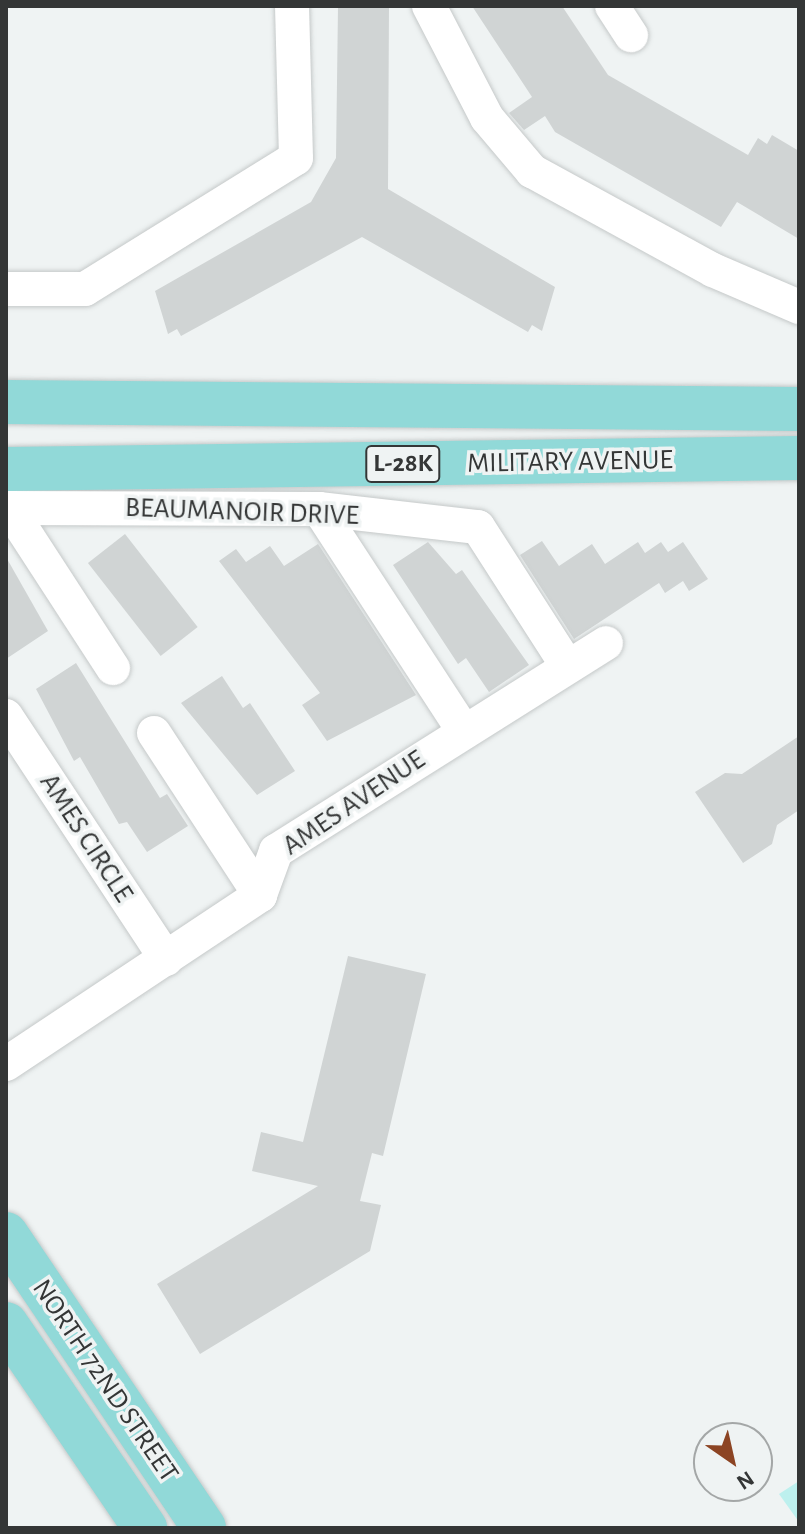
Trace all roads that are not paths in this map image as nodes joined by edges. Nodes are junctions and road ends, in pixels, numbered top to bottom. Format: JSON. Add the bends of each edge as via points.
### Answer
{"nodes":[{"id":1,"x":292,"y":6,"type":"edge"},
{"id":2,"x":429,"y":6,"type":"edge"},
{"id":3,"x":612,"y":6,"type":"edge"},
{"id":4,"x":631,"y":35,"type":"dead end"},
{"id":5,"x":6,"y":289,"type":"edge"},
{"id":6,"x":799,"y":307,"type":"edge"},
{"id":7,"x":6,"y":402,"type":"edge"},
{"id":8,"x":799,"y":409,"type":"edge"},
{"id":9,"x":799,"y":458,"type":"edge"},
{"id":10,"x":7,"y":495,"type":"edge"},
{"id":11,"x":319,"y":509,"type":"junction"},
{"id":12,"x":606,"y":643,"type":"dead end"},
{"id":13,"x":568,"y":667,"type":"junction"},
{"id":14,"x":113,"y":668,"type":"dead end"},
{"id":15,"x":6,"y":716,"type":"edge"},
{"id":16,"x":463,"y":730,"type":"junction"},
{"id":17,"x":154,"y":733,"type":"dead end"},
{"id":18,"x":260,"y":895,"type":"junction"},
{"id":19,"x":166,"y":959,"type":"junction"},
{"id":20,"x":6,"y":1064,"type":"edge"},
{"id":21,"x":6,"y":1234,"type":"edge"},
{"id":22,"x":6,"y":1324,"type":"edge"},
{"id":23,"x":145,"y":1528,"type":"edge"},
{"id":24,"x":204,"y":1528,"type":"edge"}],
"edges":[{"from":1,"to":5,"type":"street","via":[[296,158],[85,289]]},
{"from":2,"to":6,"type":"street","via":[[487,118],[532,171],[713,270]]},
{"from":3,"to":4,"type":"street"},
{"from":7,"to":8,"type":"main road","name":"MILITARY AVENUE","number":"L-28K"},
{"from":9,"to":10,"type":"main road","name":"MILITARY AVENUE","number":"L-28K"},
{"from":10,"to":11,"type":"street","name":"BEAUMANOIR DRIVE"},
{"from":10,"to":14,"type":"street"},
{"from":11,"to":13,"type":"street","name":"BEAUMANOIR DRIVE","via":[[478,527]]},
{"from":11,"to":16,"type":"street"},
{"from":12,"to":13,"type":"street","name":"AMES AVENUE"},
{"from":13,"to":16,"type":"street","name":"AMES AVENUE"},
{"from":15,"to":19,"type":"street","name":"AMES CIRCLE"},
{"from":16,"to":18,"type":"street","name":"AMES AVENUE","via":[[276,851]]},
{"from":17,"to":18,"type":"street"},
{"from":18,"to":19,"type":"street"},
{"from":19,"to":20,"type":"street"},
{"from":21,"to":24,"type":"main road","name":"NORTH 72ND STREET"},
{"from":22,"to":23,"type":"main road","name":"NORTH 72ND STREET"}]}
